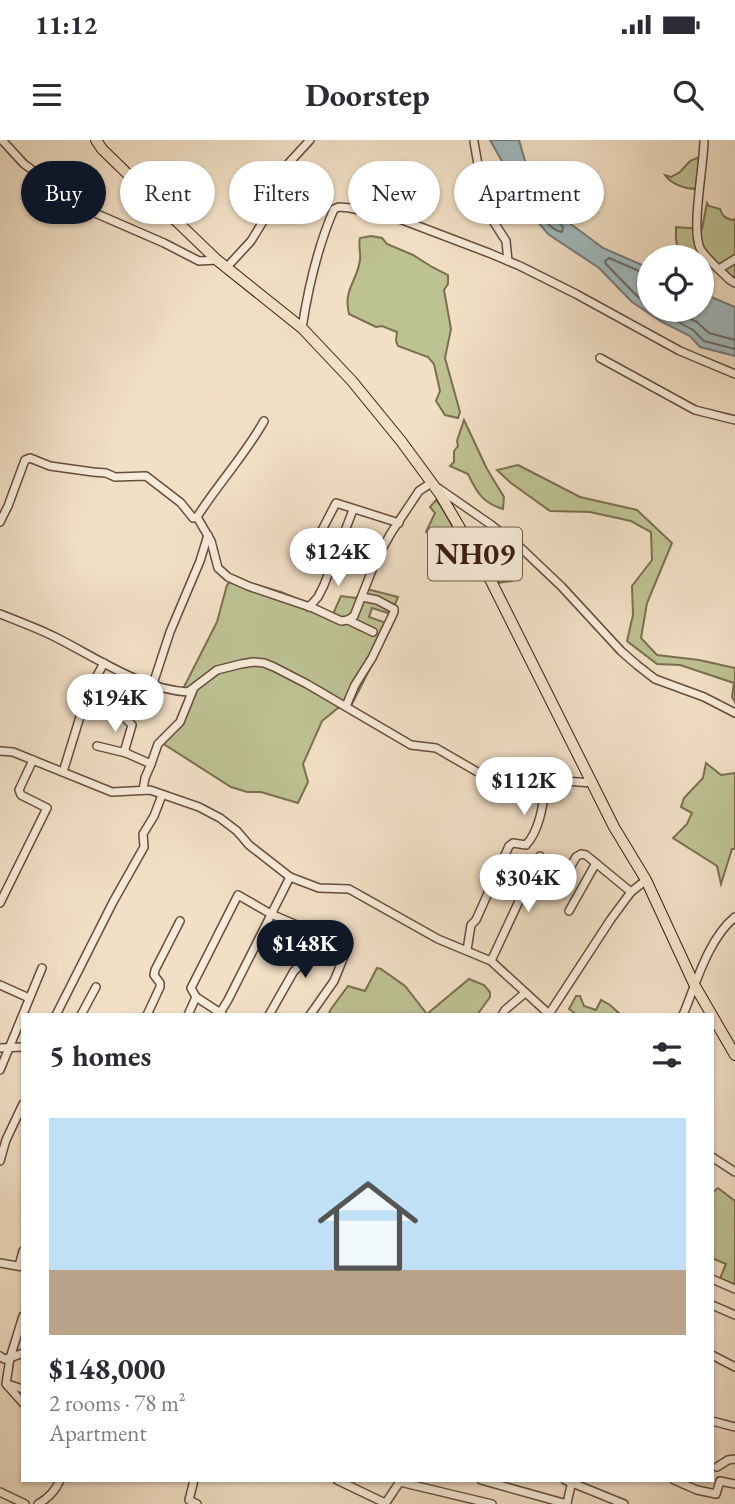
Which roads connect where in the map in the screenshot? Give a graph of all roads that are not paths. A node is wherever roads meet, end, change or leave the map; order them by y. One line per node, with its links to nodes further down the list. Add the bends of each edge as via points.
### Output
1 (2, 140): 7 (street, via 24,164 88,210 199,261)
2 (96, 140): 7 (main road, NH09)
3 (310, 140): 9 (street, via 288,165 281,192 251,241)
4 (704, 140): 10 (street, via 698,241)
5 (474, 142): 8 (street, via 486,209 506,241)
6 (735, 259): 10 (street)
7 (217, 260): 9 (main road, NH09)
8 (508, 261): 12 (street, via 397,218 339,207 328,222); 14 (street, via 680,351)
9 (227, 267): 12 (main road, NH09)
10 (719, 269): 11 (street)
11 (735, 284)
12 (302, 328): 17 (main road, NH09, via 360,391)
13 (600, 358): 15 (street, via 695,410)
14 (735, 374)
15 (735, 420)
16 (264, 421): 19 (street)
17 (432, 484): 21 (street, via 419,491); 34 (street, via 521,548 646,672); 41 (main road, NH09, via 491,581)
18 (353, 510): 21 (street); 22 (street, via 336,503); 25 (street, via 324,584)
19 (197, 517): 20 (street, via 146,476 115,477 30,458 25,460); 23 (street)
20 (0, 522)
21 (398, 523): 24 (street, via 376,560)
22 (322, 530)
23 (208, 535): 25 (street, via 218,568 229,577); 31 (street)
24 (362, 597): 27 (street); 33 (street, via 385,603 394,611)
25 (309, 607): 27 (street)
26 (0, 614): 29 (street)
27 (348, 620): 28 (street)
28 (373, 632)
29 (104, 663): 30 (street); 40 (street, via 88,694)
30 (138, 679): 31 (street); 37 (street, via 122,710 132,725)
31 (153, 684): 32 (street, via 180,692)
32 (194, 689): 33 (street, via 217,670 253,662 274,667); 39 (street, via 180,722 158,744)
33 (346, 706): 42 (street, via 411,745 436,748 503,783 530,788)
34 (735, 713)
35 (97, 746): 37 (street)
36 (0, 751): 38 (street)
37 (126, 753): 39 (street)
38 (33, 760): 40 (street); 51 (street, via 20,795 47,808)
39 (151, 764): 43 (street)
40 (63, 772): 43 (street, via 112,792)
41 (594, 783): 42 (street, via 564,780); 48 (main road, NH09)
42 (546, 784): 57 (street, via 531,837 526,845 509,846 471,925)
43 (143, 790): 44 (street)
44 (162, 794): 47 (street, via 220,818); 67 (street, via 143,834 144,848)
45 (540, 856): 58 (street)
46 (596, 863): 49 (street, via 581,854); 50 (street); 52 (street)
47 (290, 877): 53 (street); 57 (street, via 319,888 349,889 438,939)
48 (646, 880): 50 (street); 61 (main road, NH09)
49 (561, 884)
50 (631, 892): 77 (street)
51 (0, 903)
52 (569, 912)
53 (271, 914): 56 (street); 64 (street, via 238,895 191,988); 72 (street)
54 (735, 917): 61 (street, via 714,942)
55 (180, 921): 69 (street, via 155,970 160,987)
56 (318, 934): 73 (street); 74 (street, via 345,954 334,981)
57 (467, 950): 58 (street)
58 (491, 961): 63 (street)
59 (42, 968): 65 (street)
60 (0, 985): 65 (street)
61 (695, 986): 78 (street); 79 (main road, NH09)
62 (96, 987): 68 (street)
63 (525, 993): 75 (street); 76 (street)
64 (196, 997): 70 (street); 71 (street)
65 (29, 998): 66 (street)
66 (23, 1013)
67 (57, 1013)
68 (82, 1013)
69 (148, 1013)
70 (189, 1013)
71 (220, 1013)
72 (222, 1013)
73 (270, 1013)
74 (311, 1013)
75 (503, 1013)
76 (549, 1013)
77 (551, 1013)
78 (684, 1013)
79 (711, 1013)
80 (21, 1018): 82 (street)
81 (714, 1019): 85 (main road, NH09)
82 (9, 1047): 83 (street); 84 (street); 86 (street)
83 (21, 1047)
84 (0, 1048)
85 (735, 1055)
86 (0, 1070)
87 (21, 1108): 89 (street)
88 (714, 1158): 90 (street)
89 (0, 1161)
90 (735, 1172)
91 (0, 1263): 92 (street)
92 (21, 1266)
93 (714, 1280): 94 (street)
94 (735, 1289)
95 (714, 1307): 96 (street)
96 (735, 1315)
97 (21, 1322): 101 (street)
98 (21, 1354): 101 (street)
99 (0, 1356): 101 (street)
100 (714, 1356): 102 (street)
101 (10, 1358): 103 (street)
102 (735, 1367)
103 (6, 1384): 104 (street); 105 (street)
104 (21, 1388)
105 (21, 1401)
106 (714, 1422): 107 (street)
107 (735, 1427)
108 (735, 1459): 109 (street)
109 (715, 1466): 110 (street)
110 (720, 1481): 119 (street, via 716,1494); 120 (street)
111 (60, 1482): 124 (street)
112 (193, 1482): 125 (street, via 188,1500)
113 (341, 1482): 126 (street)
114 (399, 1482): 126 (street)
115 (404, 1482): 127 (street)
116 (488, 1482): 123 (street)
117 (570, 1482): 123 (street)
118 (572, 1482): 128 (street)
119 (679, 1482)
120 (735, 1484)
121 (0, 1492): 122 (street)
122 (21, 1503)
123 (567, 1503)
124 (38, 1504)
125 (197, 1504)
126 (385, 1504)
127 (492, 1504)
128 (624, 1504)

